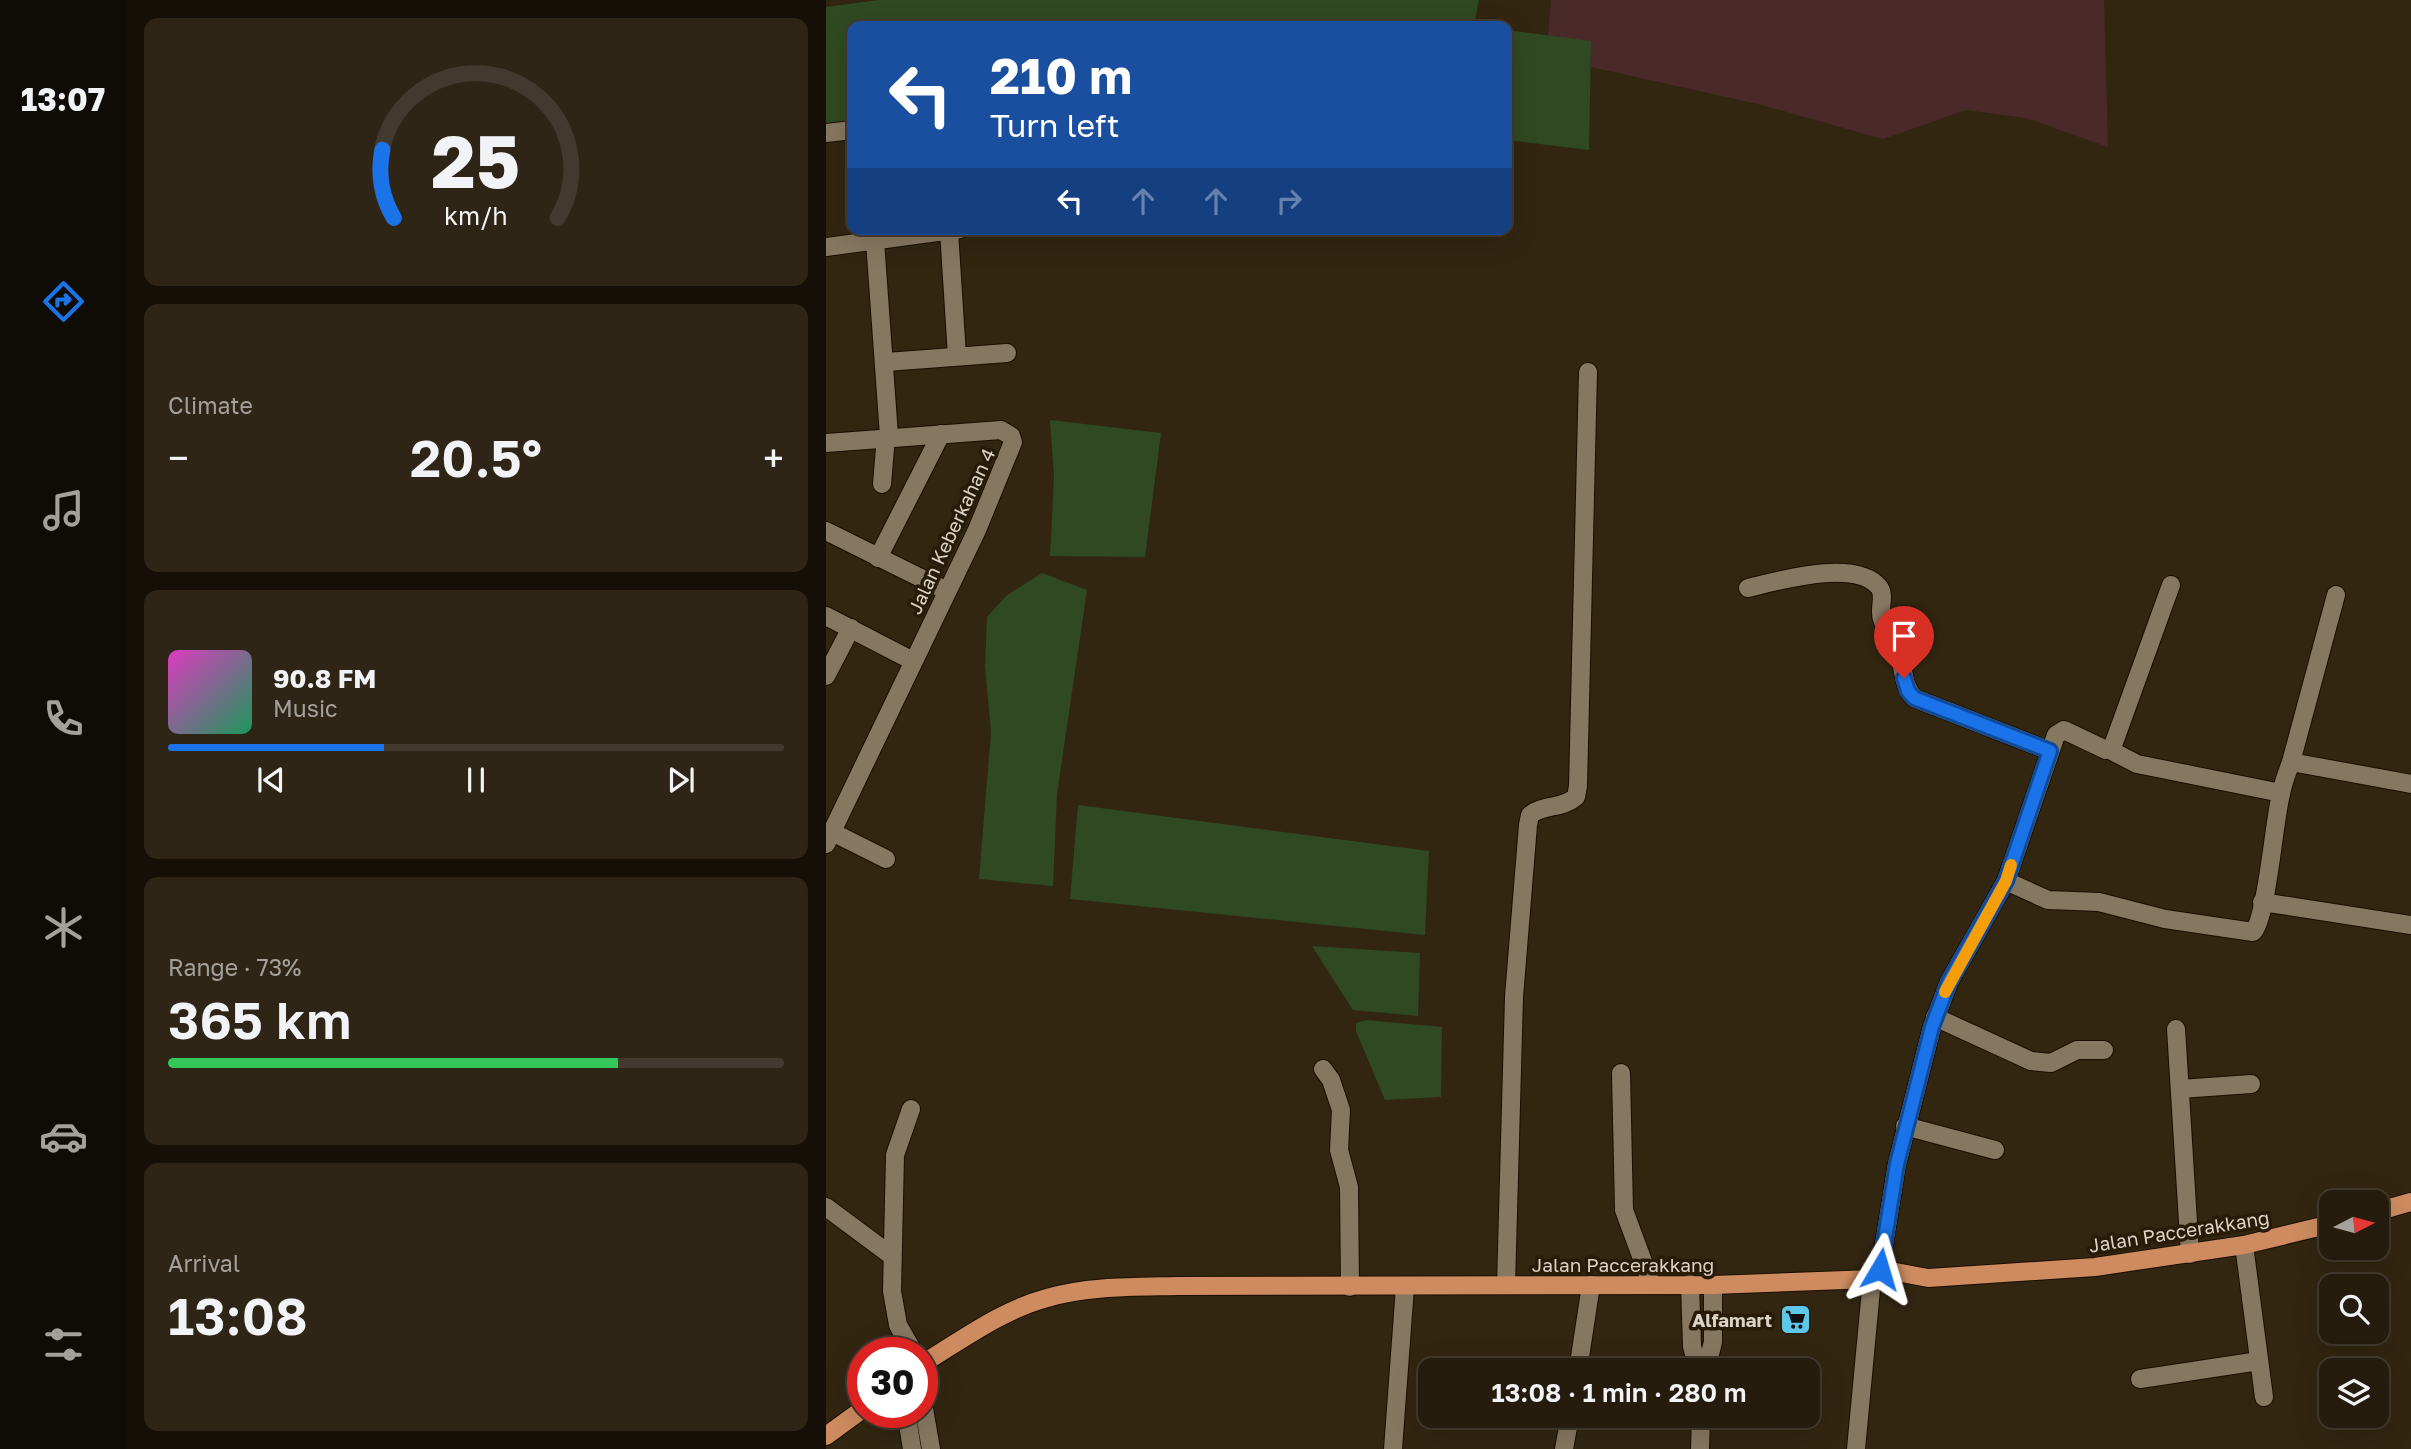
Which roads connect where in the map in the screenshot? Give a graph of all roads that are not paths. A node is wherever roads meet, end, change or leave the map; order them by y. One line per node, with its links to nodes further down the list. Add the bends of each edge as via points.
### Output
1 (847, 131): 2 (street)
2 (826, 133)
3 (919, 235): 5 (street)
4 (955, 235): 8 (street)
5 (875, 241): 6 (street); 9 (street)
6 (826, 247)
7 (1006, 353): 8 (street)
8 (957, 356): 9 (street)
9 (886, 362): 12 (street)
10 (1588, 372): 54 (street, via 1578,786 1569,804 1538,808 1528,825 1514,1009)
11 (940, 434): 12 (street, Jalan Keberkahan 4); 16 (street); 19 (street, Jalan Keberkahan 4, via 1004,430 1013,442)
12 (888, 436): 13 (street, Jalan Keberkahan 4); 14 (street)
13 (826, 443)
14 (882, 484)
15 (826, 531): 16 (street)
16 (878, 558): 19 (street)
17 (2171, 585): 25 (street)
18 (1748, 588): 26 (street, via 1820,572 1875,584 1882,592 1882,619 1914,698)
19 (947, 591): 23 (street, Jalan Keberkahan 4)
20 (2336, 595): 27 (street)
21 (826, 616): 22 (street)
22 (850, 628): 23 (street); 24 (street)
23 (913, 661): 30 (street, Jalan Keberkahan 4)
24 (826, 676)
25 (2109, 750): 26 (street, via 2064,730 2058,732); 29 (street, via 2137,764)
26 (2050, 751): 32 (street)
27 (2291, 762): 28 (street); 29 (street)
28 (2411, 784)
29 (2281, 793): 33 (street)
30 (829, 838): 31 (street)
31 (886, 859)
32 (2006, 881): 33 (street, via 2048,900 2099,902 2249,933 2256,930); 35 (street, via 1949,982)
33 (2262, 902): 34 (street)
34 (2411, 925)
35 (1935, 1017): 37 (street, via 2031,1061 2051,1063 2077,1050); 43 (street)
36 (2176, 1029): 41 (street)
37 (2104, 1050)
38 (1323, 1069): 58 (street, via 1341,1111 1339,1150 1349,1187)
39 (1621, 1073): 53 (street, via 1624,1210)
40 (2251, 1084): 41 (street)
41 (2180, 1089): 50 (street)
42 (911, 1109): 51 (street, via 895,1154)
43 (1905, 1126): 44 (street); 52 (street)
44 (1995, 1150)
45 (2411, 1202): 47 (main road)
46 (826, 1207): 51 (street)
47 (2389, 1208)
48 (2319, 1227): 49 (main road, Jalan Paccerakkang)
49 (2244, 1245): 50 (main road, Jalan Paccerakkang); 65 (street)
50 (2190, 1254): 52 (main road, Jalan Paccerakkang, via 2082,1268 1928,1278)
51 (892, 1256): 60 (street, via 894,1313)
52 (1876, 1274): 57 (main road, Jalan Paccerakkang); 79 (street)
53 (1651, 1283): 55 (main road, Jalan Paccerakkang); 56 (main road, Jalan Paccerakkang)
54 (1506, 1284): 56 (main road, Jalan Paccerakkang); 59 (main road, Jalan Paccerakkang)
55 (1690, 1284): 57 (main road, Jalan Paccerakkang); 63 (street)
56 (1591, 1285): 62 (street)
57 (1713, 1285): 64 (street)
58 (1350, 1287): 59 (main road, Jalan Paccerakkang); 61 (main road, Jalan Paccerakkang, via 1131,1287 1049,1297 998,1318)
59 (1405, 1287): 76 (street)
60 (906, 1337)
61 (938, 1354)
62 (1580, 1358)
63 (1695, 1358)
64 (1709, 1358)
65 (2259, 1361): 66 (street); 67 (street)
66 (2140, 1379)
67 (2264, 1397)
68 (847, 1421): 73 (main road)
69 (909, 1428): 74 (street)
70 (927, 1428): 75 (street)
71 (1568, 1428): 77 (street)
72 (1701, 1428): 78 (street)
73 (826, 1436)
74 (912, 1449)
75 (931, 1449)
76 (1393, 1449)
77 (1564, 1449)
78 (1700, 1449)
79 (1856, 1449)

